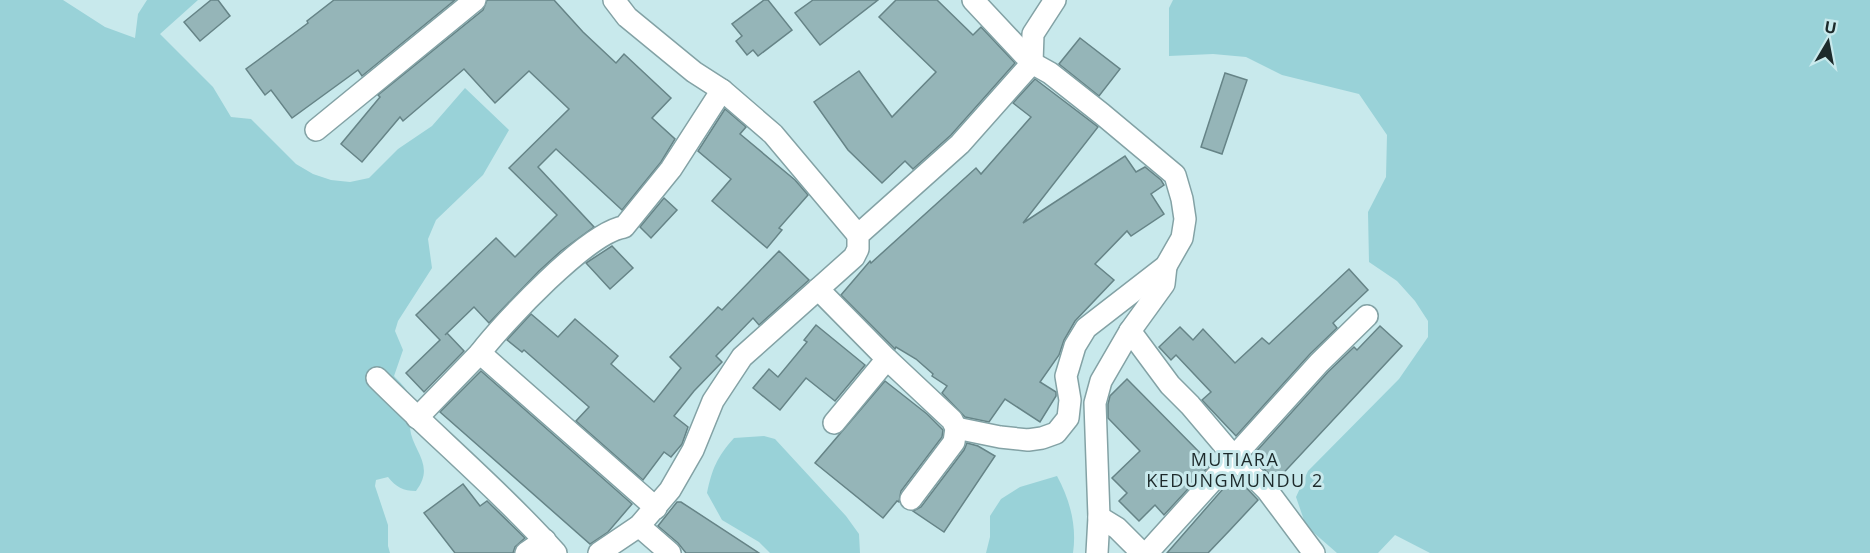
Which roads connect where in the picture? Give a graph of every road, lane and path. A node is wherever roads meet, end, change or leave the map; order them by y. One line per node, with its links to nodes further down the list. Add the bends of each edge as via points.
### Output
1 (475, 0): 7 (street)
2 (614, 0): 6 (street, via 627,17)
3 (973, 0): 5 (street)
4 (1055, 0): 5 (street, via 1033,34)
5 (1032, 63): 8 (street, via 960,144); 9 (street, via 1102,114 1174,175 1185,219 1182,238)
6 (722, 90): 8 (street, via 773,134); 13 (street, via 672,169 624,227 613,229 574,256 498,330)
7 (316, 130)
8 (858, 235): 10 (street, via 854,256)
9 (1166, 266): 12 (street, via 1164,284); 18 (street, via 1086,328 1075,346 1066,376 1068,418 1056,433 1028,440)
10 (818, 289): 14 (street); 21 (street, via 742,357 712,401 693,450)
11 (1367, 316): 19 (street, via 1319,363)
12 (1130, 332): 19 (street, via 1170,385); 22 (street, via 1101,381 1095,403)
13 (480, 353): 16 (street); 21 (street)
14 (887, 359): 17 (street); 18 (street)
15 (377, 378): 16 (street)
16 (417, 418): 24 (street)
17 (834, 423)
18 (956, 428): 20 (street, via 954,441)
19 (1236, 458): 30 (street); 31 (street, via 1267,489)
20 (911, 499)
21 (656, 508): 23 (street)
22 (1099, 517): 28 (street); 29 (street, via 1117,528)
23 (639, 526): 26 (street); 27 (street)
24 (551, 547): 25 (street)
25 (526, 553)
26 (599, 553)
27 (670, 553)
28 (1097, 553)
29 (1142, 553)
30 (1147, 553)
31 (1314, 553)

